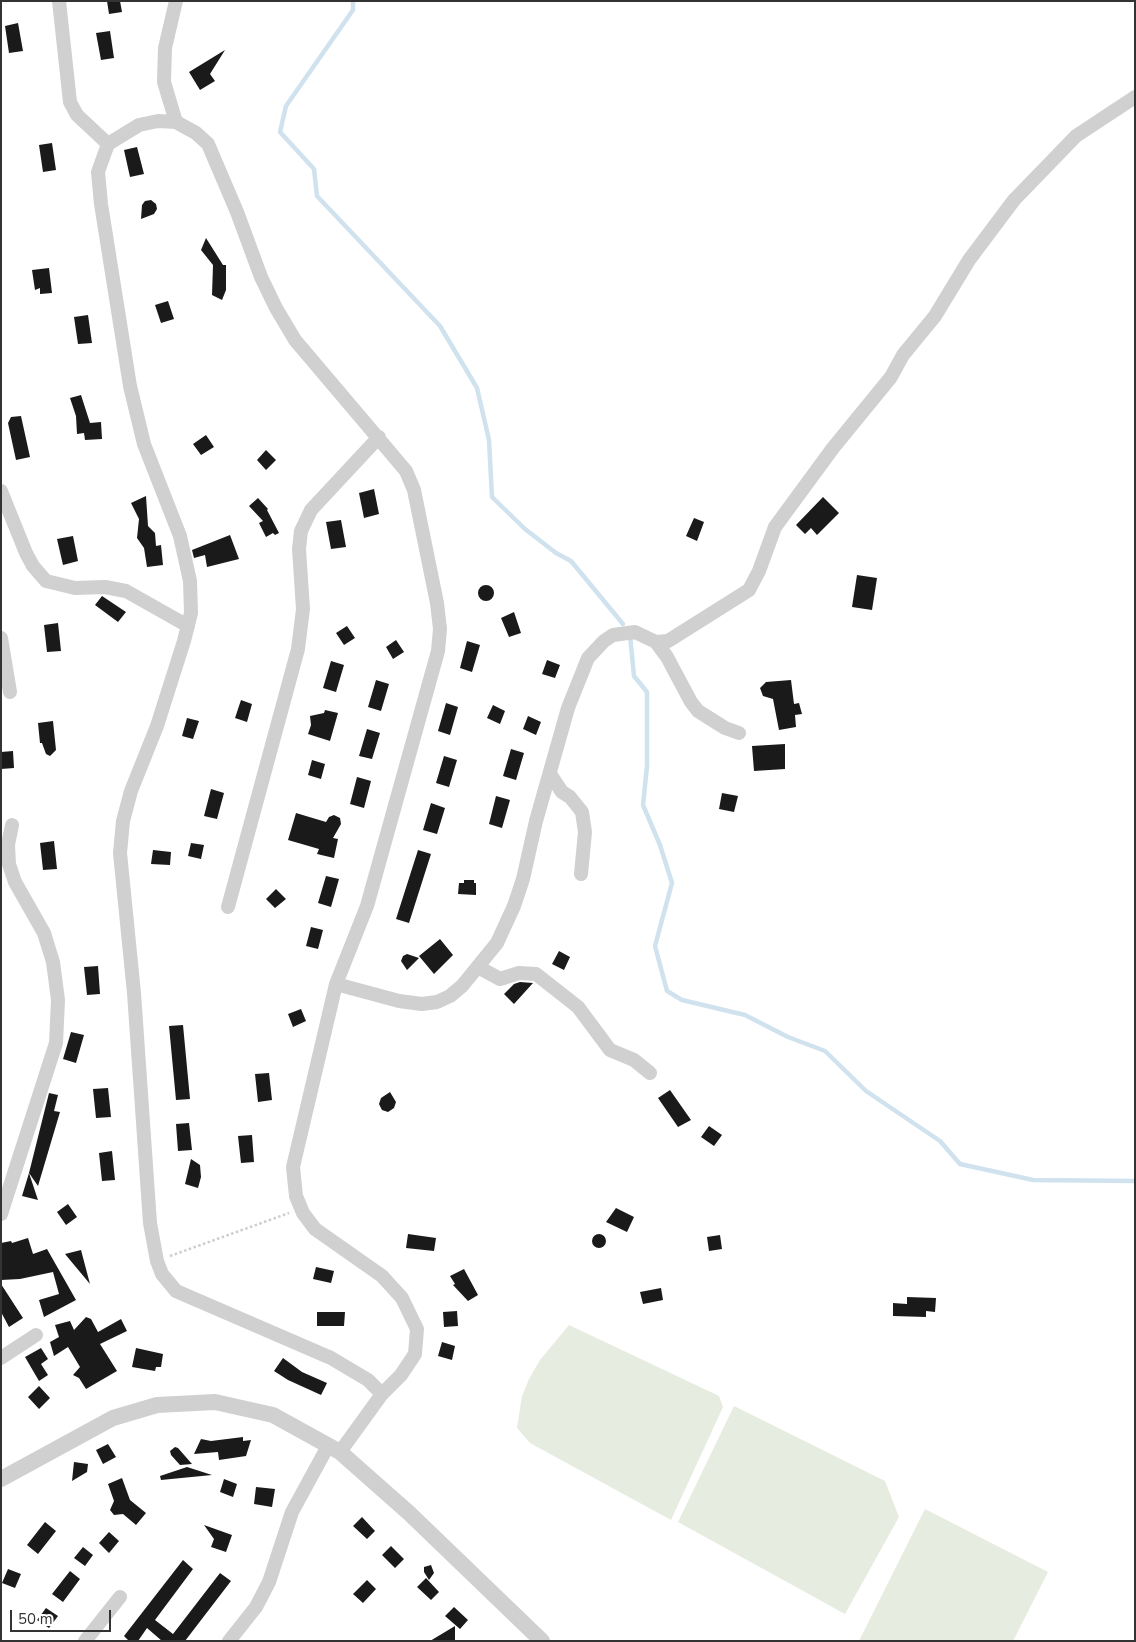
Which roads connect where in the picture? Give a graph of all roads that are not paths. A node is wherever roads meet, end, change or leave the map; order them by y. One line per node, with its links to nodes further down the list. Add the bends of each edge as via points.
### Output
1 (60, 1): 5 (street, via 70,102 77,115)
2 (176, 1): 4 (street, via 164,48 164,82)
3 (1135, 97): 10 (street, via 1076,136 1014,200 969,260 935,316 775,527 749,590 668,641)
4 (176, 122): 5 (street, via 139,125); 6 (street, via 208,144 261,277 295,340)
5 (108, 144): 8 (street, via 98,172 100,196 130,386 144,444 188,565 191,613)
6 (379, 437): 16 (street, via 310,510 301,531 303,609 298,649); 18 (street, via 406,471 414,490 440,629 438,651 367,906)
7 (1, 491): 8 (street, via 26,553 46,581 75,588 105,587 126,591)
8 (188, 626): 23 (street, via 157,726 122,821 120,853 134,992 150,1223 157,1261 162,1274 176,1291 331,1358 368,1380)
9 (1, 638): 11 (street)
10 (656, 642): 12 (street, via 698,711 725,728); 13 (street, via 635,632 624,632 604,641 588,658 568,708)
11 (10, 692)
12 (739, 732)
13 (550, 774): 15 (street, via 582,812 585,832); 17 (street, via 514,906 497,943)
14 (12, 825): 20 (street, via 8,844 9,864 15,882 44,933 53,962 58,1000 56,1043)
15 (581, 874)
16 (228, 907)
17 (478, 967): 18 (street, via 450,996 422,1004); 19 (street, via 500,979 519,973 536,974 578,1007 610,1050 634,1060)
18 (336, 984): 23 (street, via 294,1167 296,1196 315,1229 382,1276 402,1298 417,1329 415,1354 401,1375)
19 (650, 1073)
20 (1, 1214)
21 (36, 1335): 22 (street)
22 (1, 1358)
23 (382, 1394): 24 (street)
24 (334, 1449): 25 (street, via 273,1415 243,1406 216,1402 157,1405 113,1418); 28 (street, via 292,1512 269,1582 256,1607); 29 (street, via 409,1513)
25 (1, 1479)
26 (120, 1597): 27 (street)
27 (85, 1641)
28 (229, 1641)
29 (542, 1641)

